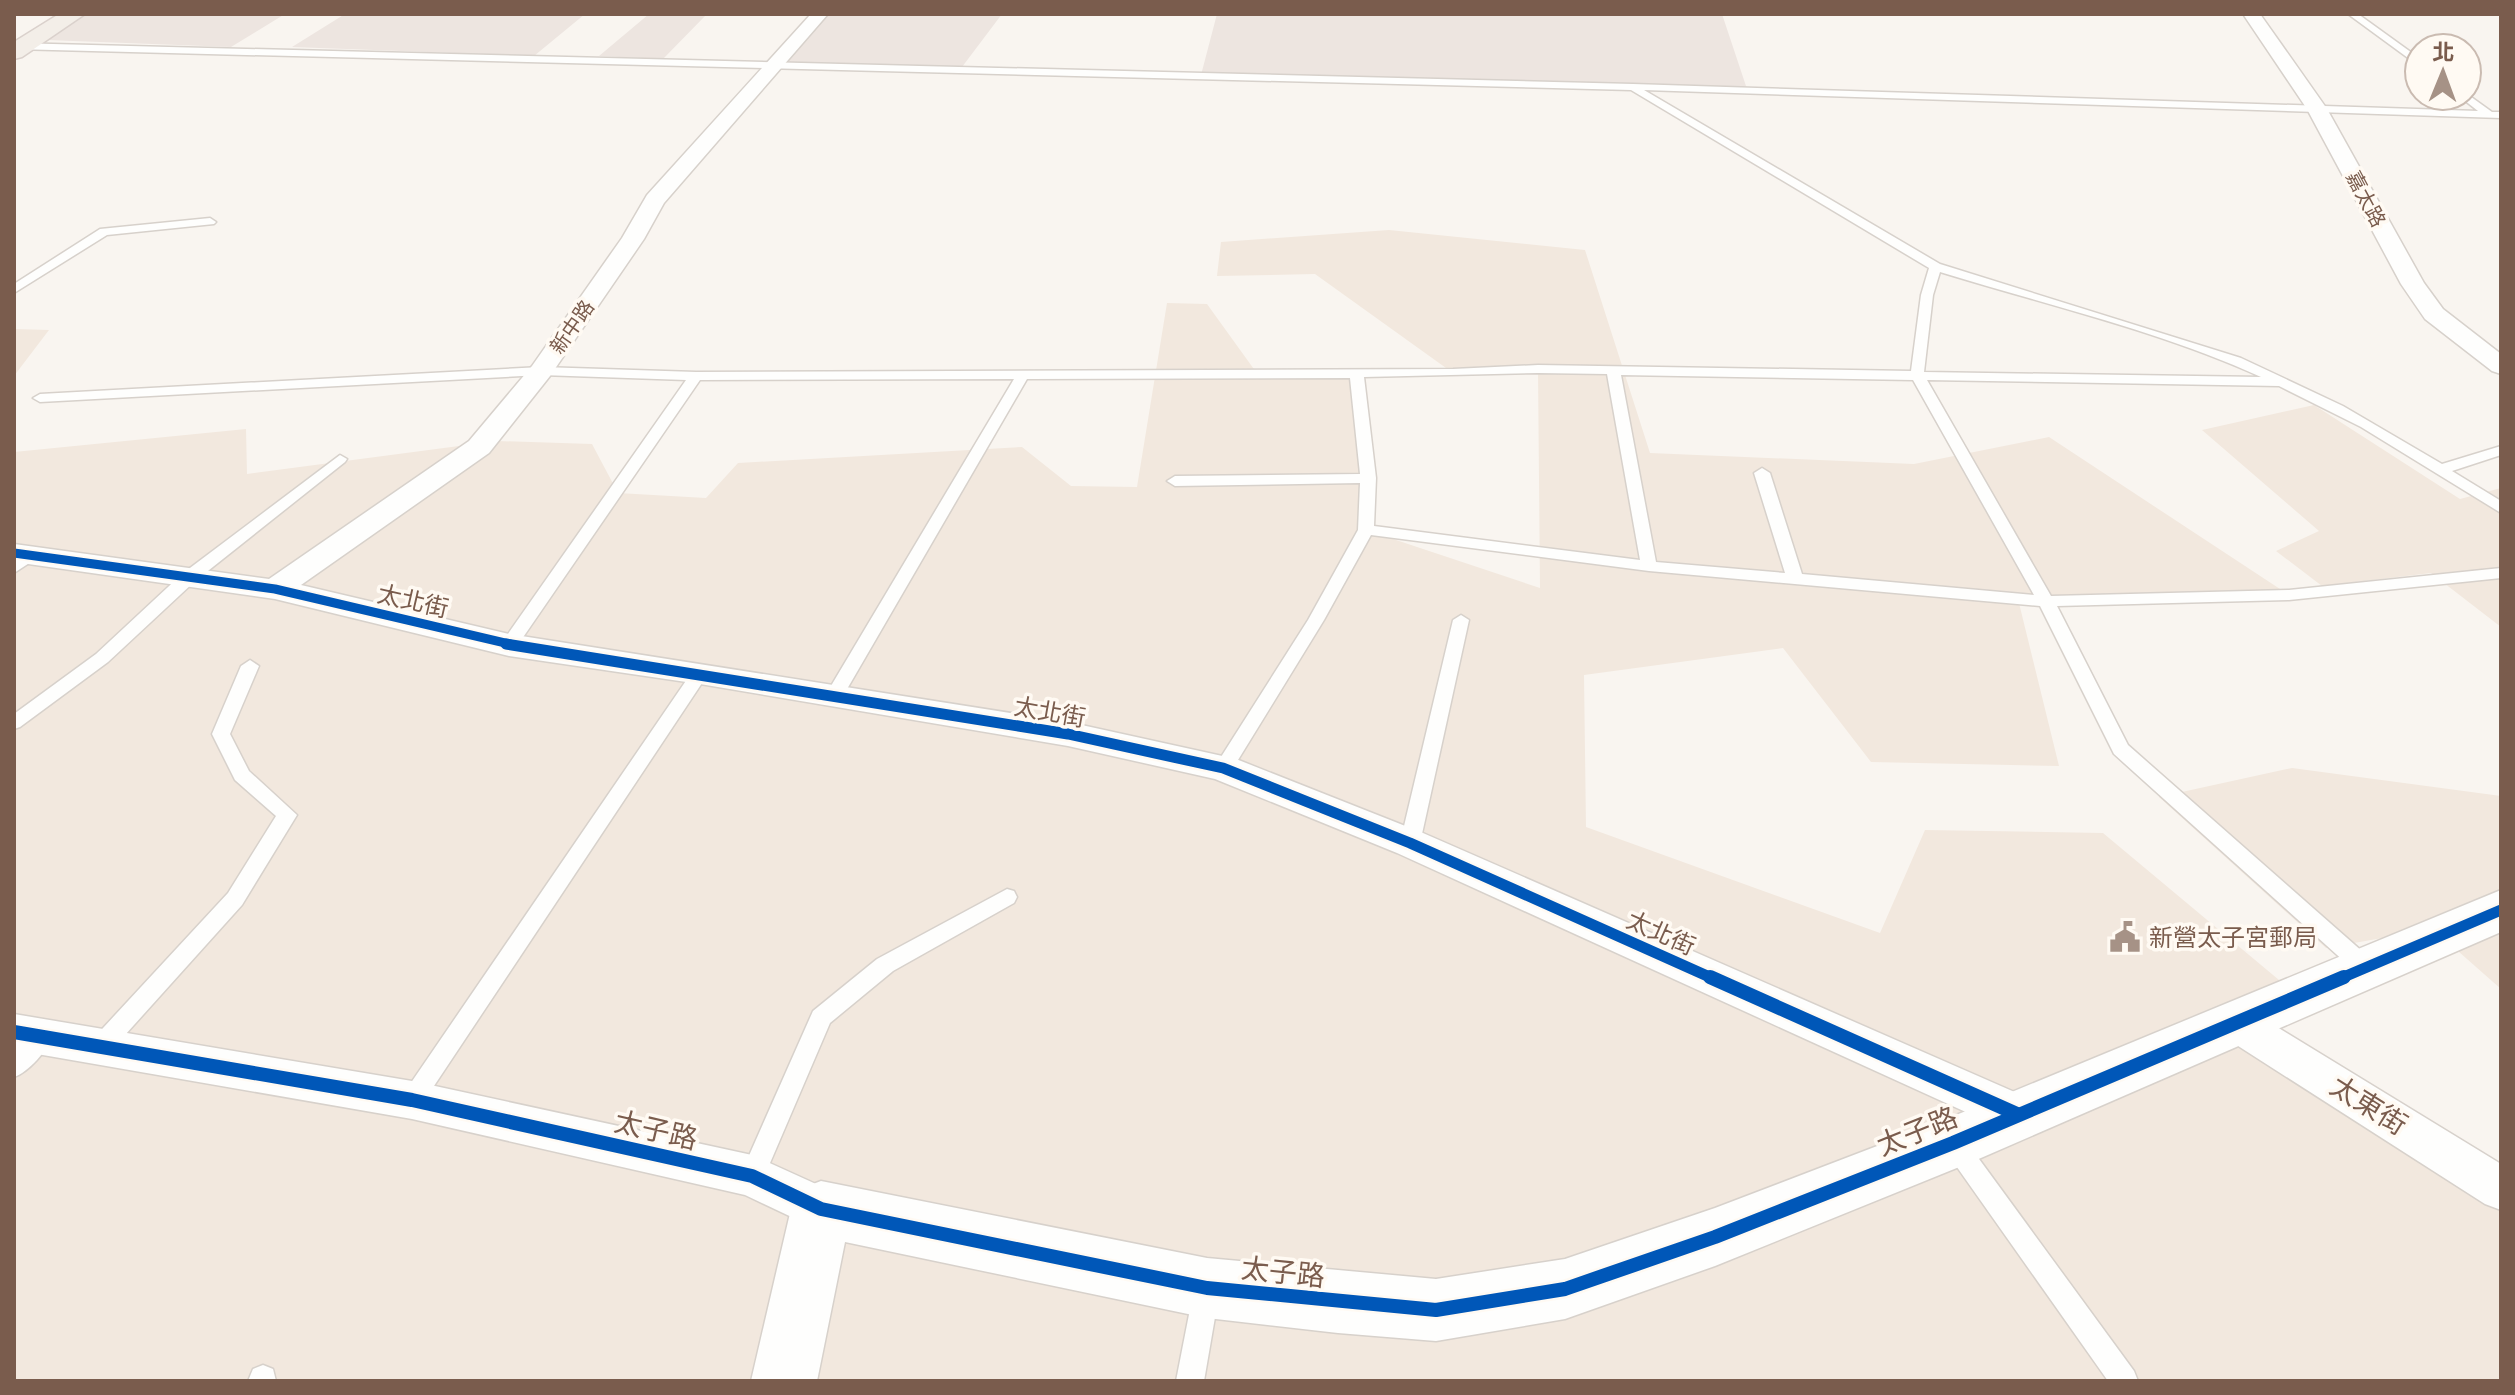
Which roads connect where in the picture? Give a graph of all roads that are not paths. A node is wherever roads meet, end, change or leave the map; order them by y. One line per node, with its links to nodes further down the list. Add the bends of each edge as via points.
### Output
1 (74, 14): 5 (main road)
2 (820, 14): 7 (street, 新中路)
3 (2251, 14): 9 (street, 嘉太路)
4 (2352, 14): 6 (lane)
5 (17, 48): 7 (lane)
6 (2403, 51)
7 (776, 66): 8 (lane); 16 (street, 新中路, via 655,200)
8 (1633, 87): 9 (lane); 13 (lane)
9 (2317, 109): 10 (lane); 15 (street, 嘉太路, via 2434,314)
10 (2495, 114): 11 (lane)
11 (2501, 123)
12 (210, 222): 14 (lane, via 104,232)
13 (1936, 267): 20 (lane, via 1927,295); 22 (lane, via 2236,361)
14 (14, 289)
15 (2501, 366)
16 (541, 371): 21 (lane); 23 (lane); 37 (street, 新中路, via 479,447)
17 (1613, 371): 18 (lane); 20 (lane); 33 (lane)
18 (1356, 372): 19 (lane); 28 (lane)
19 (1024, 373): 21 (lane); 43 (lane)
20 (1917, 375): 22 (lane); 38 (lane)
21 (696, 376): 40 (lane)
22 (2281, 382): 26 (lane, via 2317,396)
23 (40, 398)
24 (2501, 450): 26 (lane)
25 (340, 459): 35 (lane)
26 (2440, 470): 30 (lane)
27 (1762, 473): 36 (lane)
28 (1368, 478): 29 (lane); 31 (lane)
29 (1175, 481)
30 (2501, 508)
31 (1366, 530): 33 (lane); 45 (lane)
32 (20, 559): 35 (street, 太北街)
33 (1649, 566): 36 (lane)
34 (2501, 573): 38 (lane, via 2289,595)
35 (188, 578): 37 (street, 太北街); 44 (lane, via 102,658)
36 (1795, 578): 38 (lane)
37 (275, 589): 40 (street, 太北街)
38 (2046, 601): 49 (lane, via 2121,749)
39 (1461, 620): 46 (lane)
40 (509, 645): 42 (street, 太北街)
41 (250, 666): 52 (lane, via 221,734 242,775 287,815 235,899)
42 (700, 673): 43 (street, 太北街); 53 (lane)
43 (834, 696): 45 (street, 太北街, via 1068,734)
44 (14, 723)
45 (1223, 768): 46 (street, 太北街)
46 (1410, 843): 54 (street, 太北街)
47 (1007, 897): 56 (lane, via 885,965 821,1017)
48 (2501, 910): 49 (street, 太子路)
49 (2364, 966): 50 (street, 太子路)
50 (2236, 1023): 54 (street, 太子路); 57 (street, 太東街)
51 (23, 1045): 52 (street, 太子路)
52 (98, 1049): 53 (street, 太子路)
53 (412, 1100): 56 (street, 太子路)
54 (2019, 1115): 55 (street, 太子路)
55 (1953, 1143): 59 (street, 太子路, via 1715,1237 1565,1289 1436,1310); 62 (lane)
56 (752, 1176): 58 (street, 太子路)
57 (2501, 1189)
58 (821, 1209): 59 (street, 太子路); 60 (street)
59 (1207, 1288): 61 (lane)
60 (784, 1381)
61 (1190, 1381)
62 (2124, 1381)

